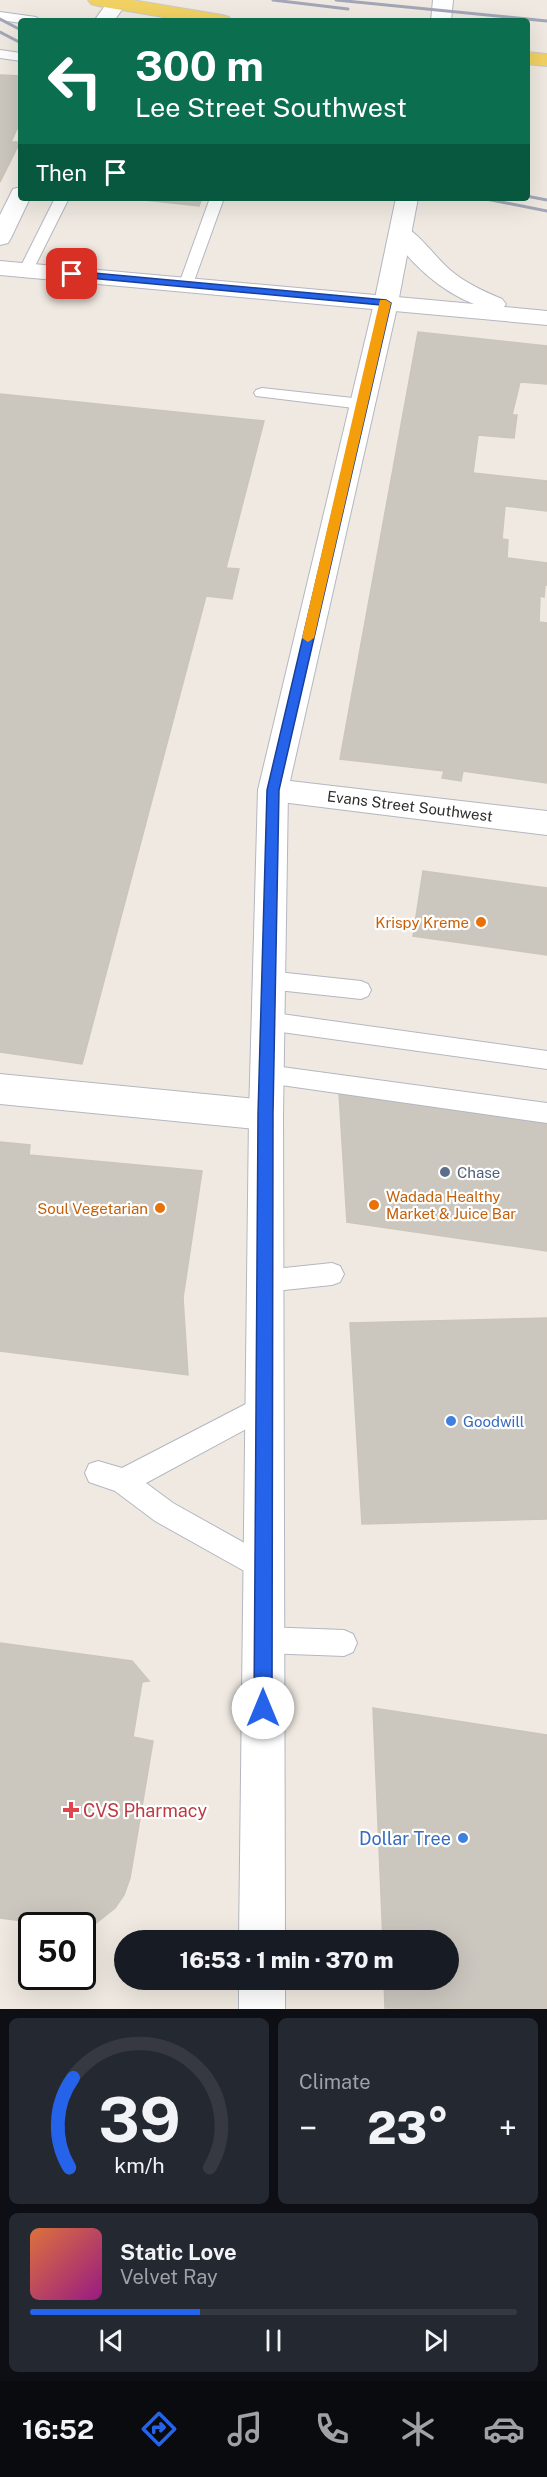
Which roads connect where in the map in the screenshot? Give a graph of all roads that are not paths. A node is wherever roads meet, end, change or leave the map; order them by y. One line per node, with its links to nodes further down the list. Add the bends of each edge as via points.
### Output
1 (443, 0): 7 (main road)
2 (107, 2): 5 (main road); 6 (main road)
3 (0, 16): 4 (lane)
4 (18, 18)
5 (104, 18)
6 (204, 18)
7 (441, 18)
8 (0, 54): 9 (lane)
9 (18, 57)
10 (530, 58): 11 (main road)
11 (547, 60)
12 (18, 200): 17 (main road)
13 (61, 201): 19 (lane)
14 (216, 201): 20 (lane)
15 (406, 201): 16 (main road)
16 (400, 232): 21 (main road); 22 (main road, via 436,272 466,294)
17 (0, 238)
18 (0, 268): 19 (main road)
19 (26, 270): 20 (main road)
20 (186, 285): 21 (main road)
21 (386, 303): 22 (main road); 25 (main road)
22 (524, 315): 23 (main road)
23 (547, 318)
24 (262, 393): 25 (lane)
25 (362, 404): 26 (main road)
26 (273, 790): 27 (main road, Evans Street Southwest); 28 (main road)
27 (547, 823)
28 (268, 980): 29 (lane); 30 (main road)
29 (361, 990)
30 (267, 1021): 31 (lane); 32 (main road)
31 (547, 1060)
32 (267, 1074): 34 (lane); 35 (main road)
33 (0, 1089): 35 (main road)
34 (547, 1113)
35 (266, 1114): 37 (main road)
36 (332, 1274): 37 (lane)
37 (265, 1281): 38 (main road)
38 (265, 1406): 39 (main road); 39 (lane, via 152,1468 110,1477)
39 (264, 1568): 40 (main road)
40 (264, 1640): 41 (lane); 42 (main road)
41 (344, 1643)
42 (262, 1930)
43 (262, 1990): 44 (main road)
44 (262, 2009)

